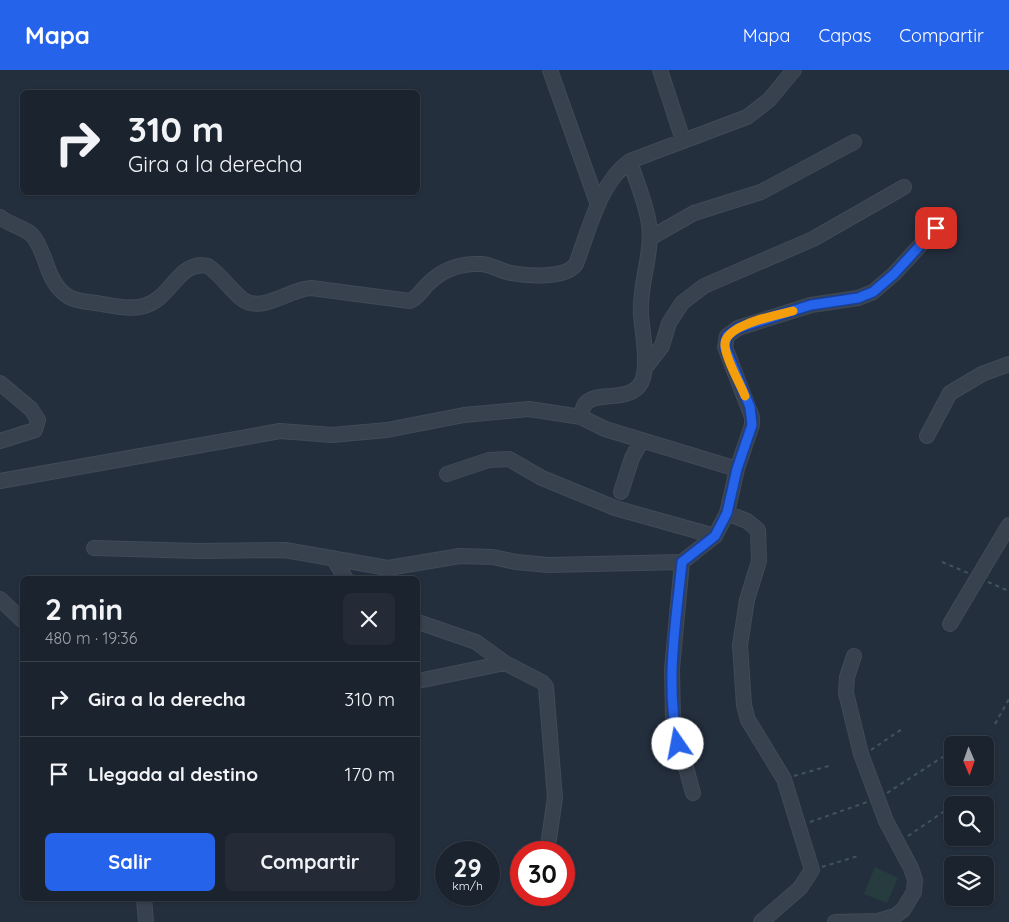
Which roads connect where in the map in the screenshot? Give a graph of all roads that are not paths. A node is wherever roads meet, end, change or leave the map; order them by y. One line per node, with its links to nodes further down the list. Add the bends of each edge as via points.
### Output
1 (550, 70): 8 (street)
2 (660, 70): 4 (street)
3 (794, 70): 4 (street, via 769,100 747,117)
4 (683, 140): 6 (street)
5 (854, 142): 11 (street, via 761,192 694,212)
6 (630, 162): 8 (street, via 615,176); 11 (street, via 649,222)
7 (904, 187): 13 (street, via 813,239 704,286 682,303 669,324 659,351)
8 (598, 204): 9 (street, via 573,270 558,275 511,273 494,266 466,264 439,274 410,301 299,288 268,302 255,304 242,299 208,266 194,265 161,297 138,307 69,297 53,282 35,238)
9 (0, 217)
10 (936, 228): 19 (street, via 873,292 858,298 811,305 730,333 725,347 752,417)
11 (650, 238): 13 (street, via 640,304)
12 (1009, 364): 16 (street, via 982,374 950,393)
13 (645, 368): 15 (street, via 636,388 625,394 588,401)
14 (0, 383): 18 (street, via 31,409 38,420 35,430)
15 (580, 417): 17 (street, via 605,429); 21 (street, via 529,409 464,415 387,430 332,435 280,431)
16 (927, 436)
17 (642, 440): 19 (street); 22 (street, via 632,458)
18 (0, 441)
19 (737, 469): 23 (street)
20 (447, 474): 25 (street, via 489,460 509,459 542,478 615,508)
21 (0, 481)
22 (621, 492)
23 (727, 513): 25 (street); 41 (street, via 747,521 758,530 759,561 747,600 740,645 742,690 748,720 784,779 812,870 800,888)
24 (1009, 525): 33 (street)
25 (715, 536): 28 (street)
26 (94, 548): 27 (street, via 285,550)
27 (333, 558): 28 (street, via 388,568 460,556 548,565); 29 (street)
28 (682, 562): 37 (street, via 672,669 673,720)
29 (344, 576)
30 (0, 599): 31 (street)
31 (20, 618)
32 (420, 623): 35 (street, via 476,642)
33 (950, 624)
34 (854, 656): 42 (street, via 846,693 861,754 886,821 911,868 914,892 903,910 895,916 878,921)
35 (505, 663): 36 (street); 38 (street, via 542,682 546,688 556,798)
36 (420, 681)
37 (693, 792)
38 (549, 841)
39 (144, 901): 40 (street)
40 (146, 922)
41 (761, 922)
42 (835, 922)

